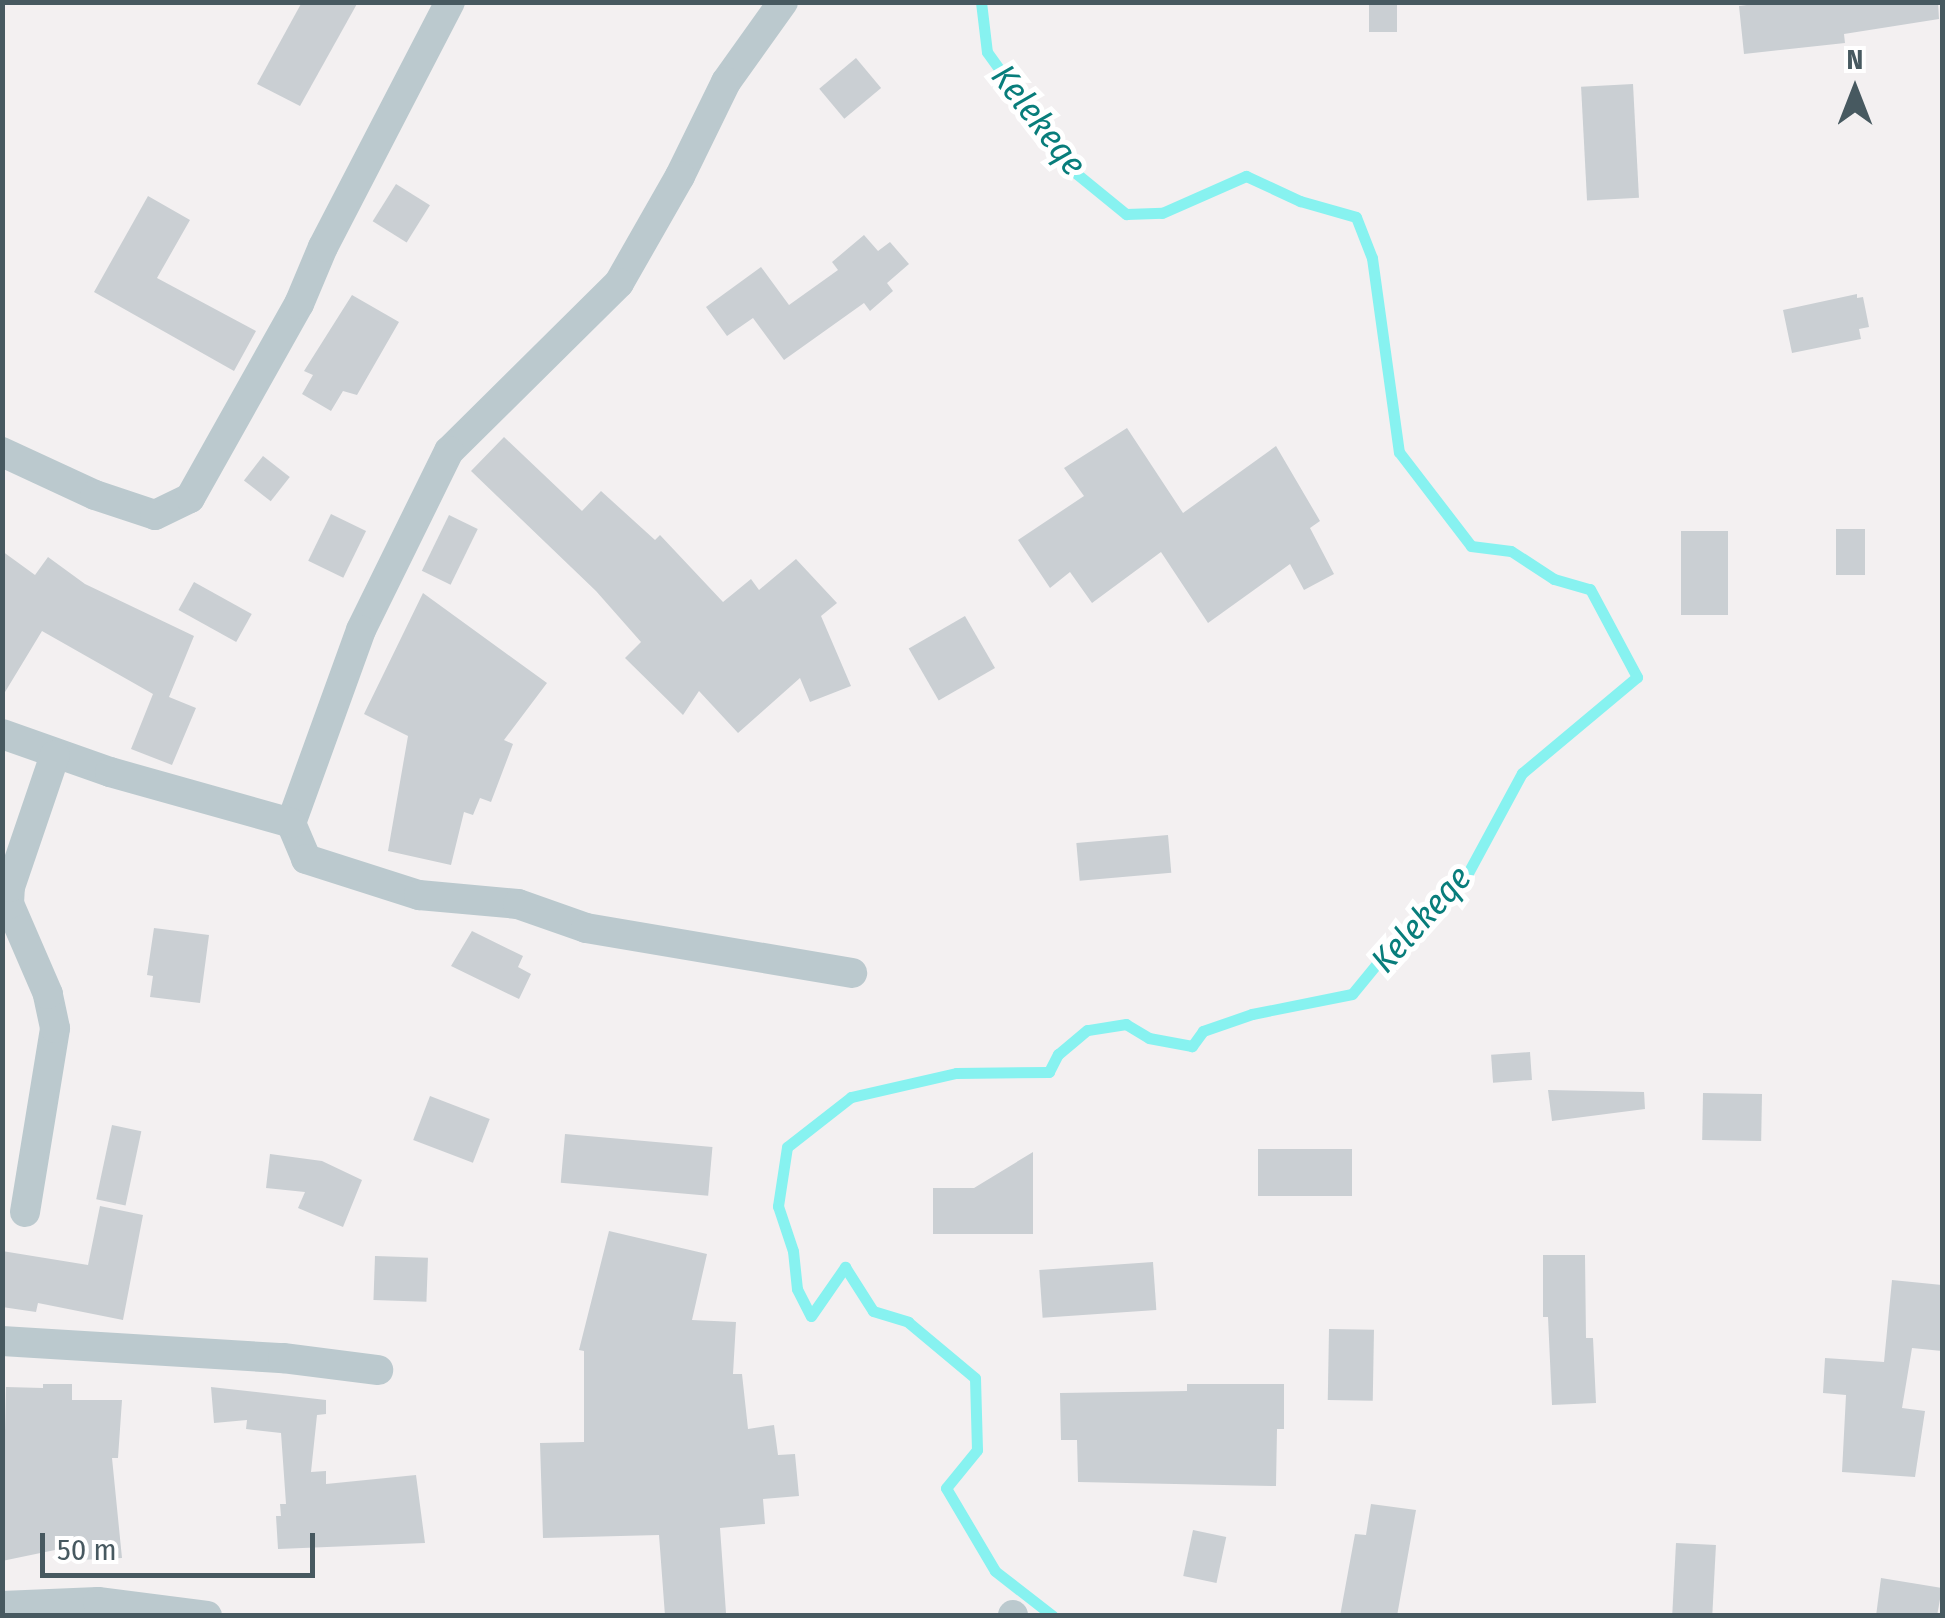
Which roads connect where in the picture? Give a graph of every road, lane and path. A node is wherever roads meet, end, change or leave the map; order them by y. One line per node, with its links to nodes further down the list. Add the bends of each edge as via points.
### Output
1 (450, 2): 3 (street, via 299,304 190,498 155,515)
2 (783, 2): 6 (street, via 726,82 619,283 448,450 361,630)
3 (2, 452)
4 (2, 734): 5 (street)
5 (55, 755): 6 (street); 8 (street, via 10,887 9,904 48,994 55,1028)
6 (291, 822): 7 (street, via 306,858 419,895 518,904 586,928)
7 (852, 973)
8 (25, 1212)
9 (2, 1342): 10 (street)
10 (378, 1370)
11 (2, 1606): 12 (street, via 98,1602)
12 (207, 1616)

